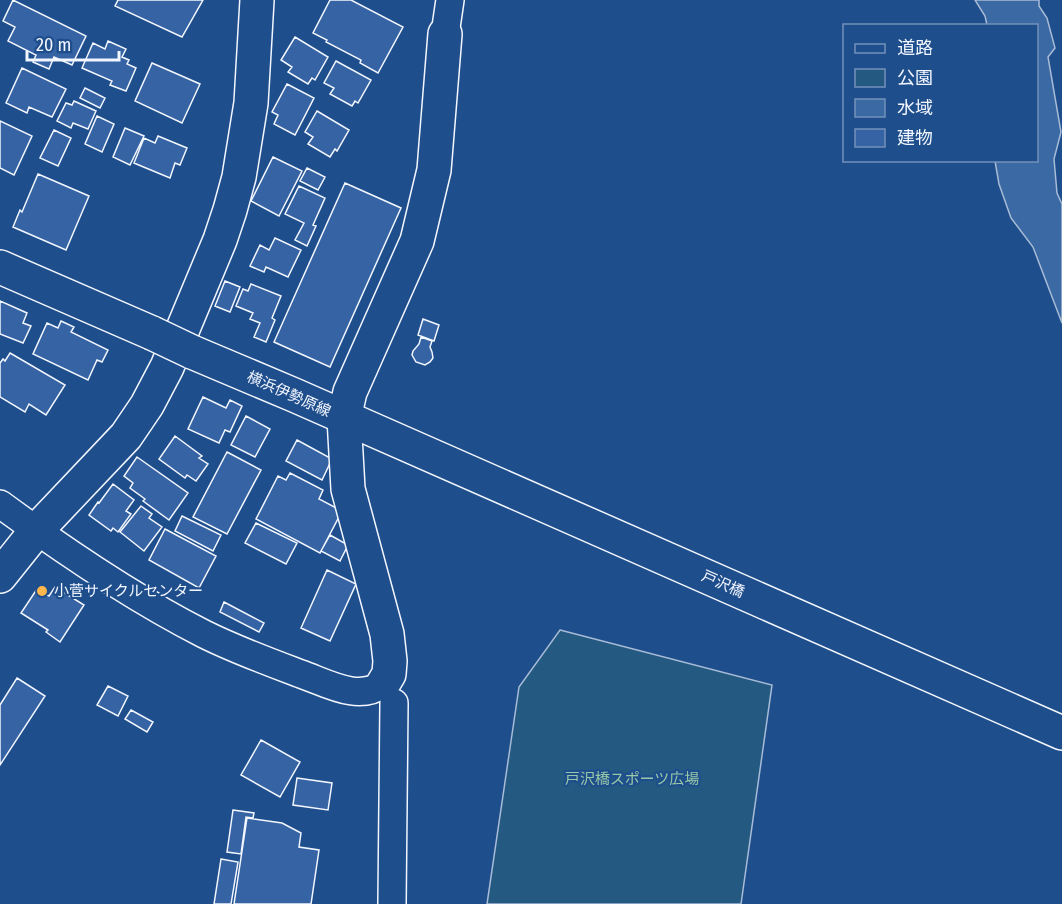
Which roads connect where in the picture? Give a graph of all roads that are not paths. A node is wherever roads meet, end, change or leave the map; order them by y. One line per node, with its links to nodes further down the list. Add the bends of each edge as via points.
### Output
1 (257, 0): 9 (street, via 250,103 239,177 206,276 147,405 126,436)
2 (444, 0): 4 (street)
3 (450, 0): 4 (street)
4 (445, 34): 6 (street, via 434,170 417,241 350,392)
5 (0, 267): 6 (street, 横浜伊勢原線, bridge)
6 (344, 418): 7 (street, 横浜伊勢原線); 11 (street, via 348,489 387,634)
7 (385, 436): 12 (street, 戸沢橋)
8 (0, 504): 9 (street)
9 (36, 531): 10 (street); 11 (street, via 128,591 204,634 348,691 365,693 378,688)
10 (0, 576)
11 (389, 694): 13 (street)
12 (1062, 733)
13 (392, 904)

